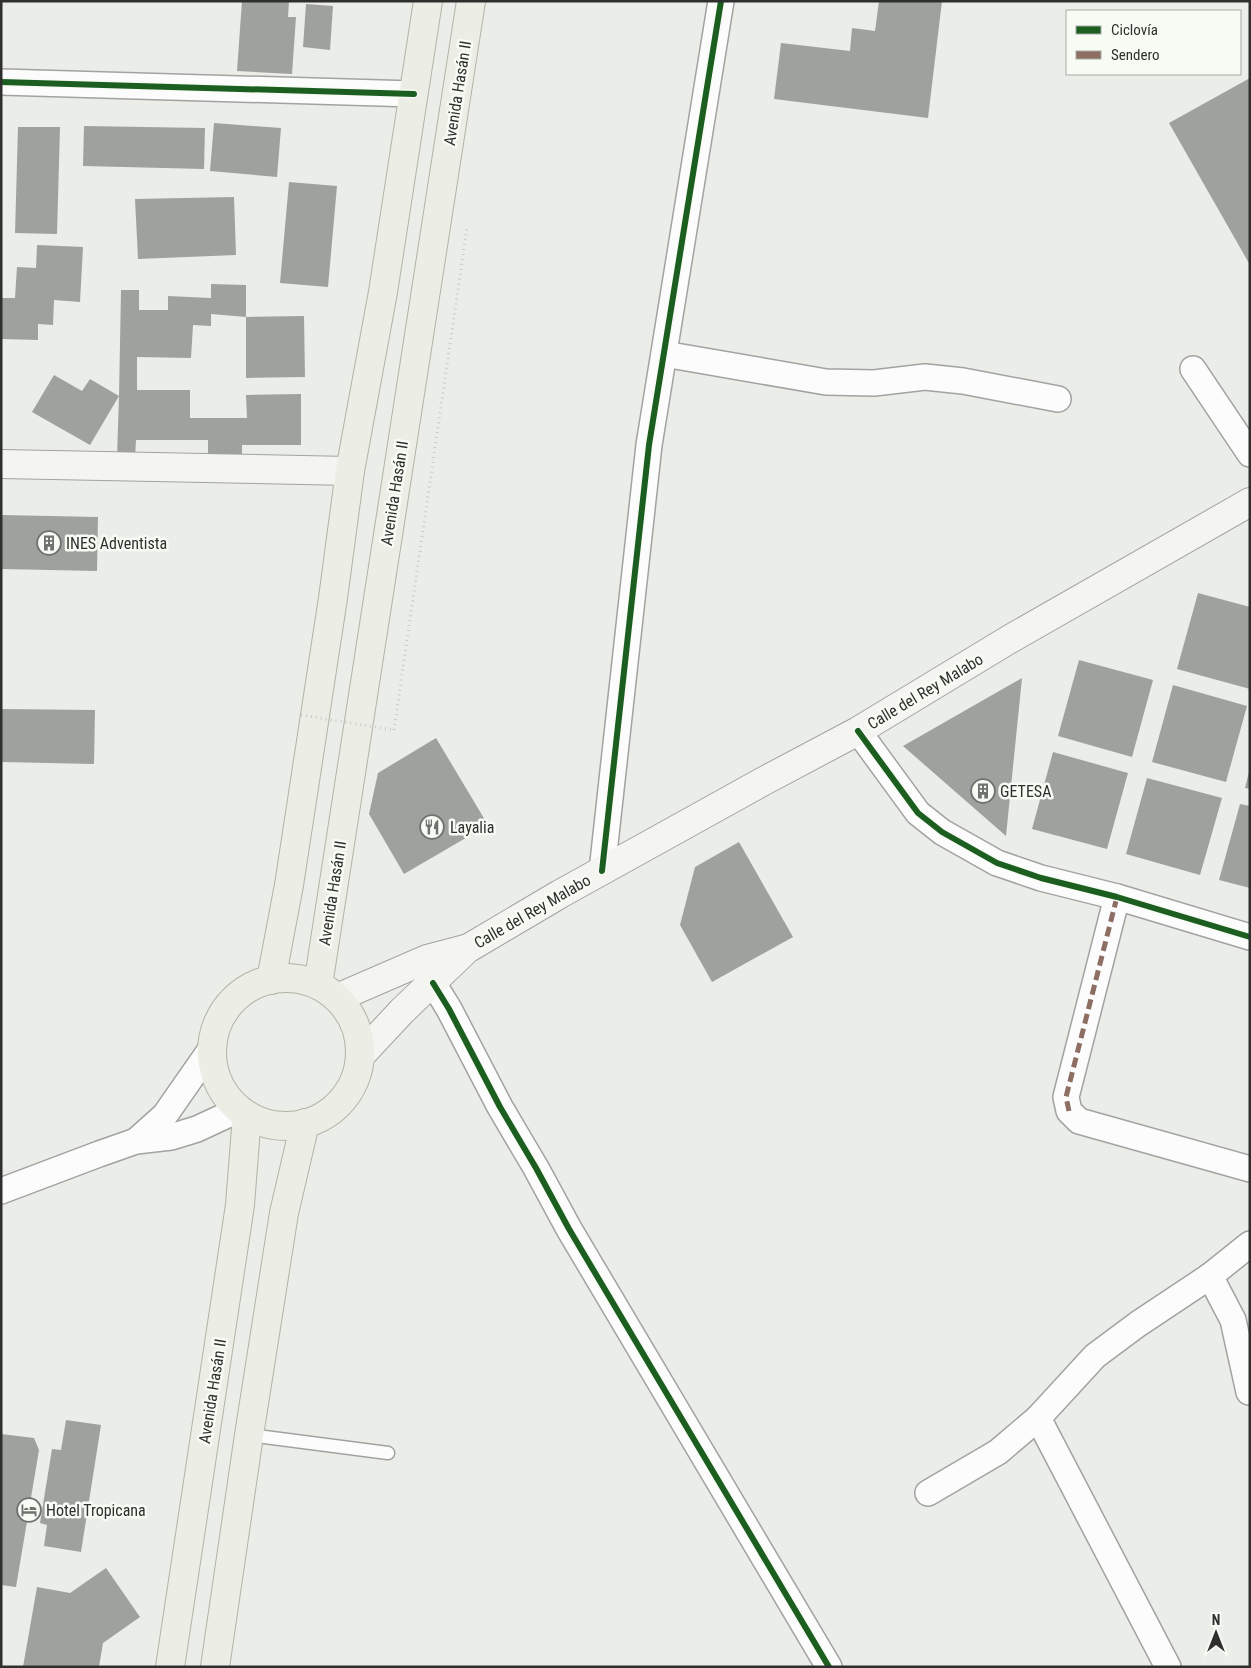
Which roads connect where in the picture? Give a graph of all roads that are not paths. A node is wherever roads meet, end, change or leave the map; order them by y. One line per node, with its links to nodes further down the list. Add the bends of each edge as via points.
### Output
1 (428, 1): 5 (main road)
2 (471, 1): 20 (main road, Avenida Hasán II)
3 (721, 1): 6 (street)
4 (1, 82): 5 (street)
5 (414, 94): 11 (main road, via 383,292)
6 (664, 354): 8 (street, via 826,382 874,383 925,377); 14 (street, via 649,445)
7 (1193, 369): 9 (street)
8 (1058, 399)
9 (1250, 454)
10 (1, 464): 11 (main road)
11 (350, 471): 18 (main road, via 293,857)
12 (1250, 502): 13 (main road, Calle del Rey Malabo, via 1010,639)
13 (858, 731): 14 (main road, Calle del Rey Malabo); 15 (street, via 918,812 942,832 997,863)
14 (602, 871): 17 (main road, Calle del Rey Malabo)
15 (1117, 897): 16 (street); 26 (street, via 1066,1097 1069,1111 1079,1121)
16 (1250, 937)
17 (467, 949): 19 (main road, Calle del Rey Malabo); 20 (main road, Calle del Rey Malabo)
18 (271, 980): 20 (main road, via 295,979); 21 (main road, via 236,997 223,1012 215,1030)
19 (433, 983): 22 (main road, Calle del Rey Malabo); 37 (street, via 569,1229)
20 (327, 992): 22 (main road, via 350,1015 358,1035)
21 (212, 1049): 23 (main road, via 218,1083); 25 (street, via 165,1115)
22 (360, 1056): 24 (main road, via 358,1071 343,1099 332,1109)
23 (243, 1112): 24 (main road, via 265,1123); 25 (street, via 171,1137); 35 (main road, Avenida Hasán II, via 240,1205)
24 (305, 1123): 32 (main road, via 284,1213)
25 (136, 1141): 27 (street)
26 (1250, 1168)
27 (1, 1191)
28 (1250, 1244): 29 (street)
29 (1210, 1276): 30 (street, via 1233,1320); 31 (street, via 1095,1356)
30 (1250, 1392)
31 (1038, 1418): 34 (street, via 998,1452); 38 (street)
32 (249, 1435): 33 (lane); 36 (main road)
33 (388, 1453)
34 (928, 1493)
35 (170, 1667)
36 (215, 1667)
37 (829, 1667)
38 (1168, 1667)

